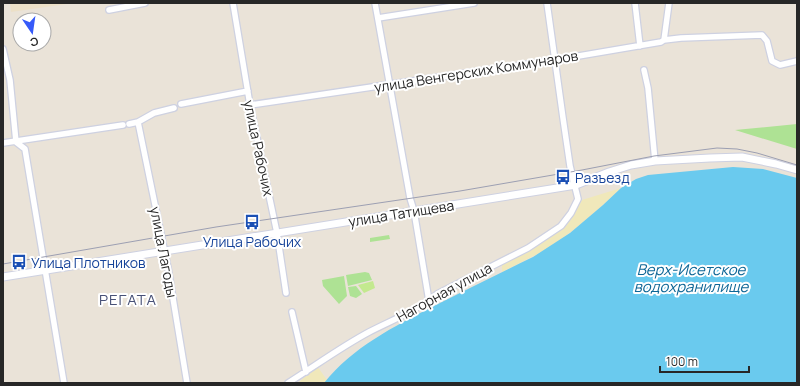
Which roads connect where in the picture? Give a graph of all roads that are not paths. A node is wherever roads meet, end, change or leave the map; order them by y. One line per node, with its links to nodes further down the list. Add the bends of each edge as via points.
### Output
1 (145, 3): 8 (street)
2 (233, 3): 17 (street, улица Рабочих)
3 (375, 3): 9 (street)
4 (474, 3): 9 (street)
5 (547, 3): 13 (street, Нагорная улица)
6 (635, 3): 11 (street)
7 (669, 3): 10 (street)
8 (109, 10)
9 (378, 18): 16 (street)
10 (664, 40): 11 (street, улица Венгерских Коммунаров); 14 (street, via 762,35 767,41 772,61 780,65)
11 (640, 46): 13 (street, улица Венгерских Коммунаров)
12 (3, 49): 22 (street, via 10,80)
13 (555, 60): 16 (street, улица Венгерских Коммунаров); 26 (street, Нагорная улица, via 570,166)
14 (797, 61)
15 (644, 70): 24 (street)
16 (389, 85): 19 (street, улица Венгерских Коммунаров); 27 (street)
17 (248, 91): 18 (street); 19 (street, улица Рабочих)
18 (181, 104)
19 (250, 105): 28 (street, улица Рабочих)
20 (174, 108): 21 (street, via 154,113)
21 (138, 122): 22 (street); 29 (street, улица Лагоды)
22 (16, 142): 23 (street); 30 (street, via 25,149)
23 (3, 143)
24 (655, 161): 25 (street, улица Татищева, via 742,157); 26 (street, улица Татищева, via 631,165)
25 (797, 170)
26 (576, 185): 27 (street, улица Татищева); 33 (street, Нагорная улица, via 578,199 561,226 528,248 437,294)
27 (414, 211): 28 (street, улица Татищева); 33 (street)
28 (277, 232): 29 (street, улица Татищева); 32 (street, улица Рабочих)
29 (164, 251): 30 (street, улица Татищева); 37 (street, улица Лагоды)
30 (46, 270): 31 (street, улица Татищева); 36 (street)
31 (3, 277)
32 (286, 293)
33 (429, 301): 35 (street, Нагорная улица, via 369,332)
34 (292, 312): 35 (street)
35 (306, 372): 38 (street, Нагорная улица)
36 (64, 383)
37 (187, 383)
38 (288, 383)

